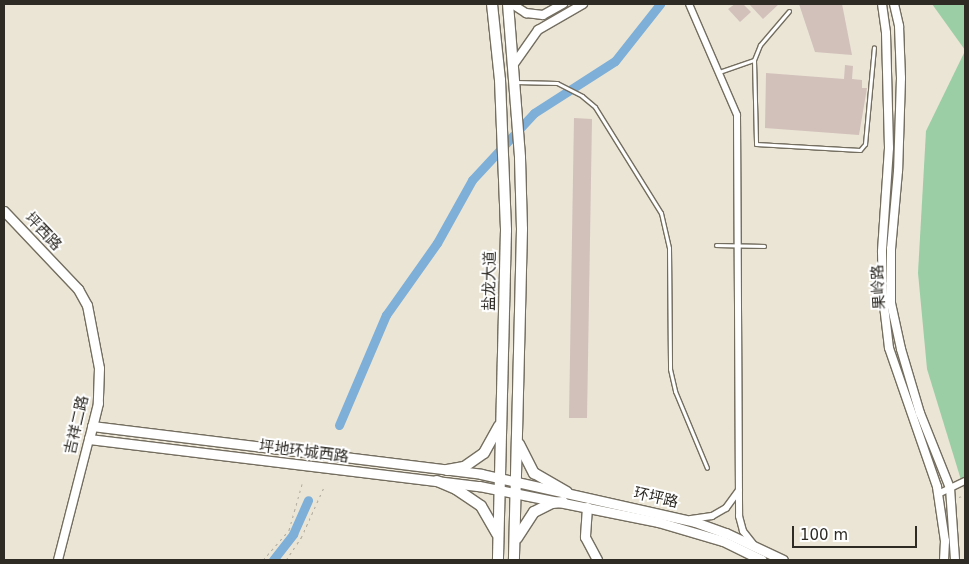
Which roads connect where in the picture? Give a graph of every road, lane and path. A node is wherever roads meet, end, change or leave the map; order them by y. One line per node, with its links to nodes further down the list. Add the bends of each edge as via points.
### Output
1 (492, 4): 19 (main road, 盐龙大道, via 505,186)
2 (510, 4): 3 (street, via 526,13 544,15); 11 (main road, 盐龙大道)
3 (563, 4)
4 (582, 4): 11 (street, via 538,30)
5 (689, 4): 12 (street)
6 (882, 4): 36 (street, 果岭路, via 886,33 889,148 882,252 884,305 889,348)
7 (894, 4): 32 (street, 果岭路, via 899,26 901,78 891,303 900,349 920,413)
8 (789, 11): 10 (lane, via 760,45)
9 (874, 48): 10 (lane, via 865,144 860,150 756,144)
10 (754, 60): 12 (lane)
11 (514, 64): 13 (main road, 盐龙大道)
12 (720, 72): 16 (street, via 737,115)
13 (515, 82): 21 (main road, 盐龙大道, via 521,176); 23 (lane, via 560,85 594,107 660,213 667,229 670,369 675,392)
14 (4, 211): 18 (main road, 坪西路)
15 (716, 245): 16 (lane)
16 (738, 246): 17 (lane); 31 (street)
17 (764, 246)
18 (63, 272): 20 (main road, 吉祥二路, via 87,305 97,345 98,403)
19 (502, 415): 24 (main road, via 498,430 484,453 464,467); 25 (main road, 盐龙大道)
20 (92, 426): 22 (main road, 吉祥二路); 24 (main road, 坪地环城西路)
21 (517, 436): 28 (main road, 盐龙大道); 34 (main road, via 521,451 534,473)
22 (89, 439): 26 (main road, 坪地环城西路); 43 (street, 吉祥二路)
23 (707, 468)
24 (447, 470): 25 (main road, 坪地环城西路)
25 (500, 478): 28 (main road, 坪地环城西路); 33 (main road, 盐龙大道)
26 (436, 481): 33 (main road, 坪地环城西路); 40 (main road, via 456,489 481,506 495,528)
27 (965, 481): 32 (street)
28 (516, 482): 34 (main road, 环坪路); 35 (main road, 盐龙大道)
29 (302, 484): 44 (path, via 289,530)
30 (324, 487): 45 (path, via 302,538)
31 (739, 488): 39 (street, via 726,508 712,516); 41 (street, via 743,531)
32 (950, 488): 36 (street); 52 (street, 果岭路)
33 (500, 490): 35 (main road, 坪地环城西路); 40 (main road, 盐龙大道)
34 (567, 492): 39 (main road, 环坪路)
35 (516, 493): 37 (main road, 环坪路); 42 (main road, 盐龙大道)
36 (938, 494): 51 (street, 果岭路, via 945,541)
37 (563, 502): 38 (main road, 环坪路); 42 (main road, via 552,503 534,512 525,522)
38 (587, 507): 48 (main road, via 584,537); 49 (main road, 环坪路, via 694,532)
39 (687, 520): 41 (main road, 环坪路)
40 (499, 542): 46 (main road, 盐龙大道)
41 (754, 545): 50 (main road, 环坪路)
42 (515, 546): 47 (main road, 盐龙大道)
43 (58, 560)
44 (263, 560)
45 (286, 560)
46 (498, 560)
47 (514, 560)
48 (597, 560)
49 (762, 560)
50 (783, 560)
51 (944, 560)
52 (955, 560)

